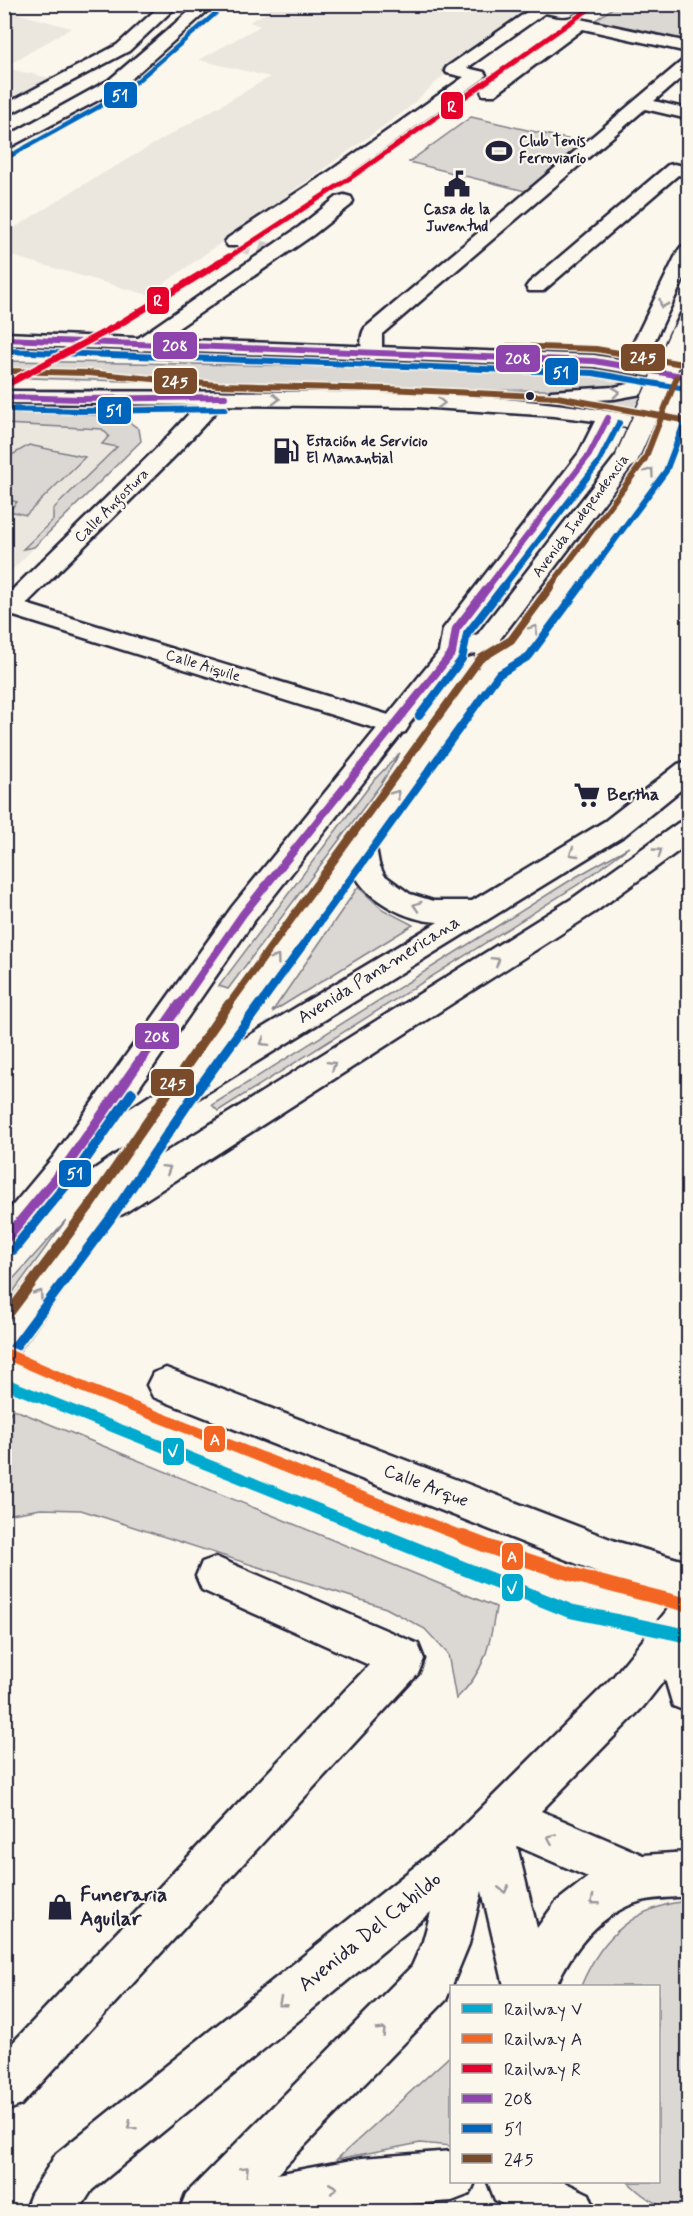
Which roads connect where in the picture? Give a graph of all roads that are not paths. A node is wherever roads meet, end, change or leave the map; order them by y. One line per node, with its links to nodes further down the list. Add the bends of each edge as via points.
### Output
1 (172, 4): 5 (main road)
2 (208, 4): 6 (main road)
3 (579, 4): 17 (main road, via 567,13 542,8 453,70 478,75)
4 (688, 47): 8 (main road, via 580,24)
5 (123, 48): 10 (main road); 12 (main road, via 88,78)
6 (152, 53): 13 (main road); 14 (main road, via 115,84)
7 (688, 64): 9 (main road)
8 (489, 91)
9 (643, 104): 11 (main road); 24 (main road, via 372,332)
10 (4, 112)
11 (688, 114)
12 (4, 124)
13 (4, 131)
14 (4, 145)
15 (688, 172): 19 (main road, via 674,169)
16 (344, 201): 22 (main road)
17 (235, 242)
18 (688, 251): 26 (main road, one-way to 26)
19 (536, 287)
20 (688, 318): 35 (main road, Avenida Independencia, bridge, via 627,458)
21 (4, 339): 22 (main road)
22 (141, 345): 23 (main road)
23 (346, 353): 24 (main road); 25 (main road, via 215,360)
24 (372, 354): 26 (main road, via 572,360)
25 (4, 355)
26 (632, 366): 27 (main road)
27 (688, 378): 31 (main road, one-way to 27, via 534,398 615,393); 33 (main road)
28 (4, 383): 30 (main road, via 87,385)
29 (4, 397): 30 (main road)
30 (217, 397): 31 (main road, one-way to 31); 34 (main road, Calle Angostura)
31 (495, 405): 32 (main road)
32 (608, 418): 33 (main road); 36 (main road, via 589,455 456,628)
33 (679, 431): 37 (main road, one-way to 33, via 519,649)
34 (6, 608): 38 (main road, Calle Aiquile)
35 (487, 639): 36 (main road); 37 (main road)
36 (452, 653): 38 (main road)
37 (490, 666): 41 (main road, one-way to 37)
38 (396, 726): 44 (main road, via 243,914)
39 (688, 770): 42 (main road, Avenida Panamericana, one-way to 42, via 615,828)
40 (688, 830): 45 (main road, one-way to 40, via 584,905)
41 (361, 841): 42 (main road, one-way to 41, via 433,911 400,901 372,881 364,864); 43 (main road, one-way to 41)
42 (474, 912): 43 (main road, Avenida Panamericana, one-way to 43)
43 (181, 1092): 44 (main road, Avenida Panamericana); 45 (main road)
44 (66, 1166): 46 (main road)
45 (100, 1212): 47 (main road, one-way to 45)
46 (4, 1242)
47 (4, 1341)
48 (166, 1385): 50 (main road, Calle Arque, via 618,1561)
49 (216, 1576): 58 (main road, via 403,1659)
50 (688, 1581)
51 (683, 1626): 52 (main road, Avenida Del Cabildo); 53 (main road, Avenida Del Cabildo, via 628,1692)
52 (688, 1691)
53 (488, 1834): 55 (main road, one-way to 53); 56 (main road, one-way to 56); 62 (main road, Avenida Del Cabildo, one-way to 62, via 75,2172); 63 (main road, one-way to 53, via 429,1983)
54 (688, 1874): 55 (main road)
55 (643, 1878): 57 (main road, one-way to 57, via 605,1892 572,1918 546,1954)
56 (527, 1985)
57 (533, 1985)
58 (4, 2088)
59 (450, 2176): 64 (main road, one-way to 59, via 338,2187)
60 (517, 2183): 65 (main road)
61 (568, 2183): 66 (main road)
62 (49, 2211)
63 (204, 2211)
64 (213, 2211)
65 (571, 2211)
66 (591, 2211)

